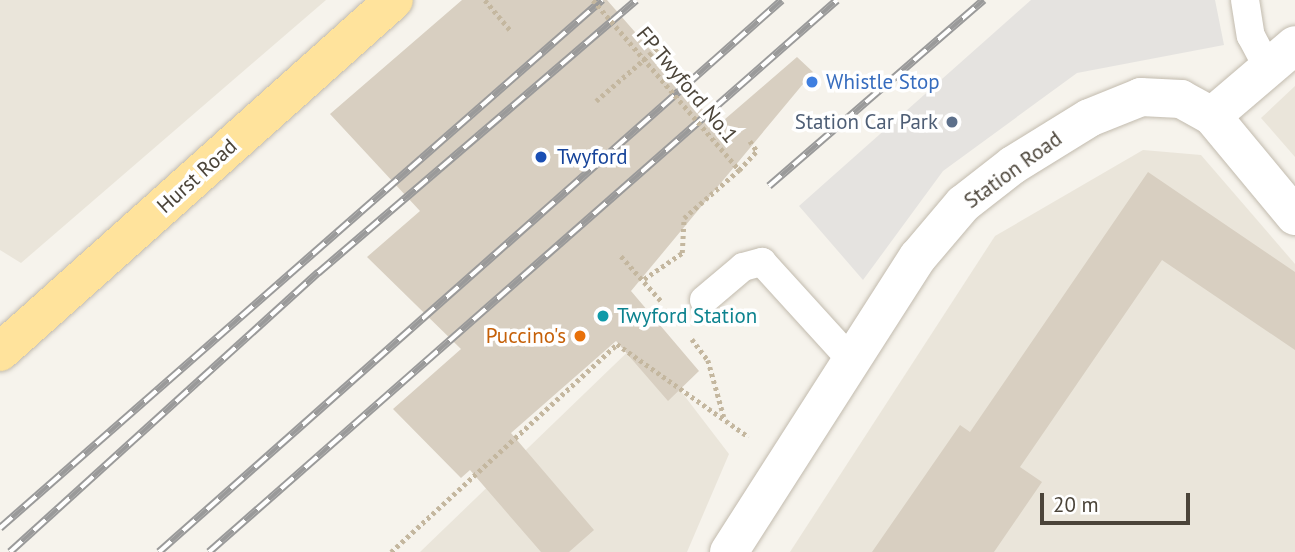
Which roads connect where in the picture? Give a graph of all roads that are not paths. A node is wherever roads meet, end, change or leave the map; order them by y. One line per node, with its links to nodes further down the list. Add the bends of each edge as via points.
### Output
1 (394, 0): 7 (main road, Hurst Road)
2 (1245, 0): 3 (lane, via 1251,36)
3 (1282, 57): 4 (street)
4 (1212, 116): 5 (street, Station Road); 8 (street, Station Road, via 1181,99 1141,97 1089,118 1013,165 963,204 918,257)
5 (1295, 216)
6 (704, 300): 8 (lane, via 743,267 762,262)
7 (6, 337)
8 (852, 361): 9 (street, Station Road)
9 (729, 552)

